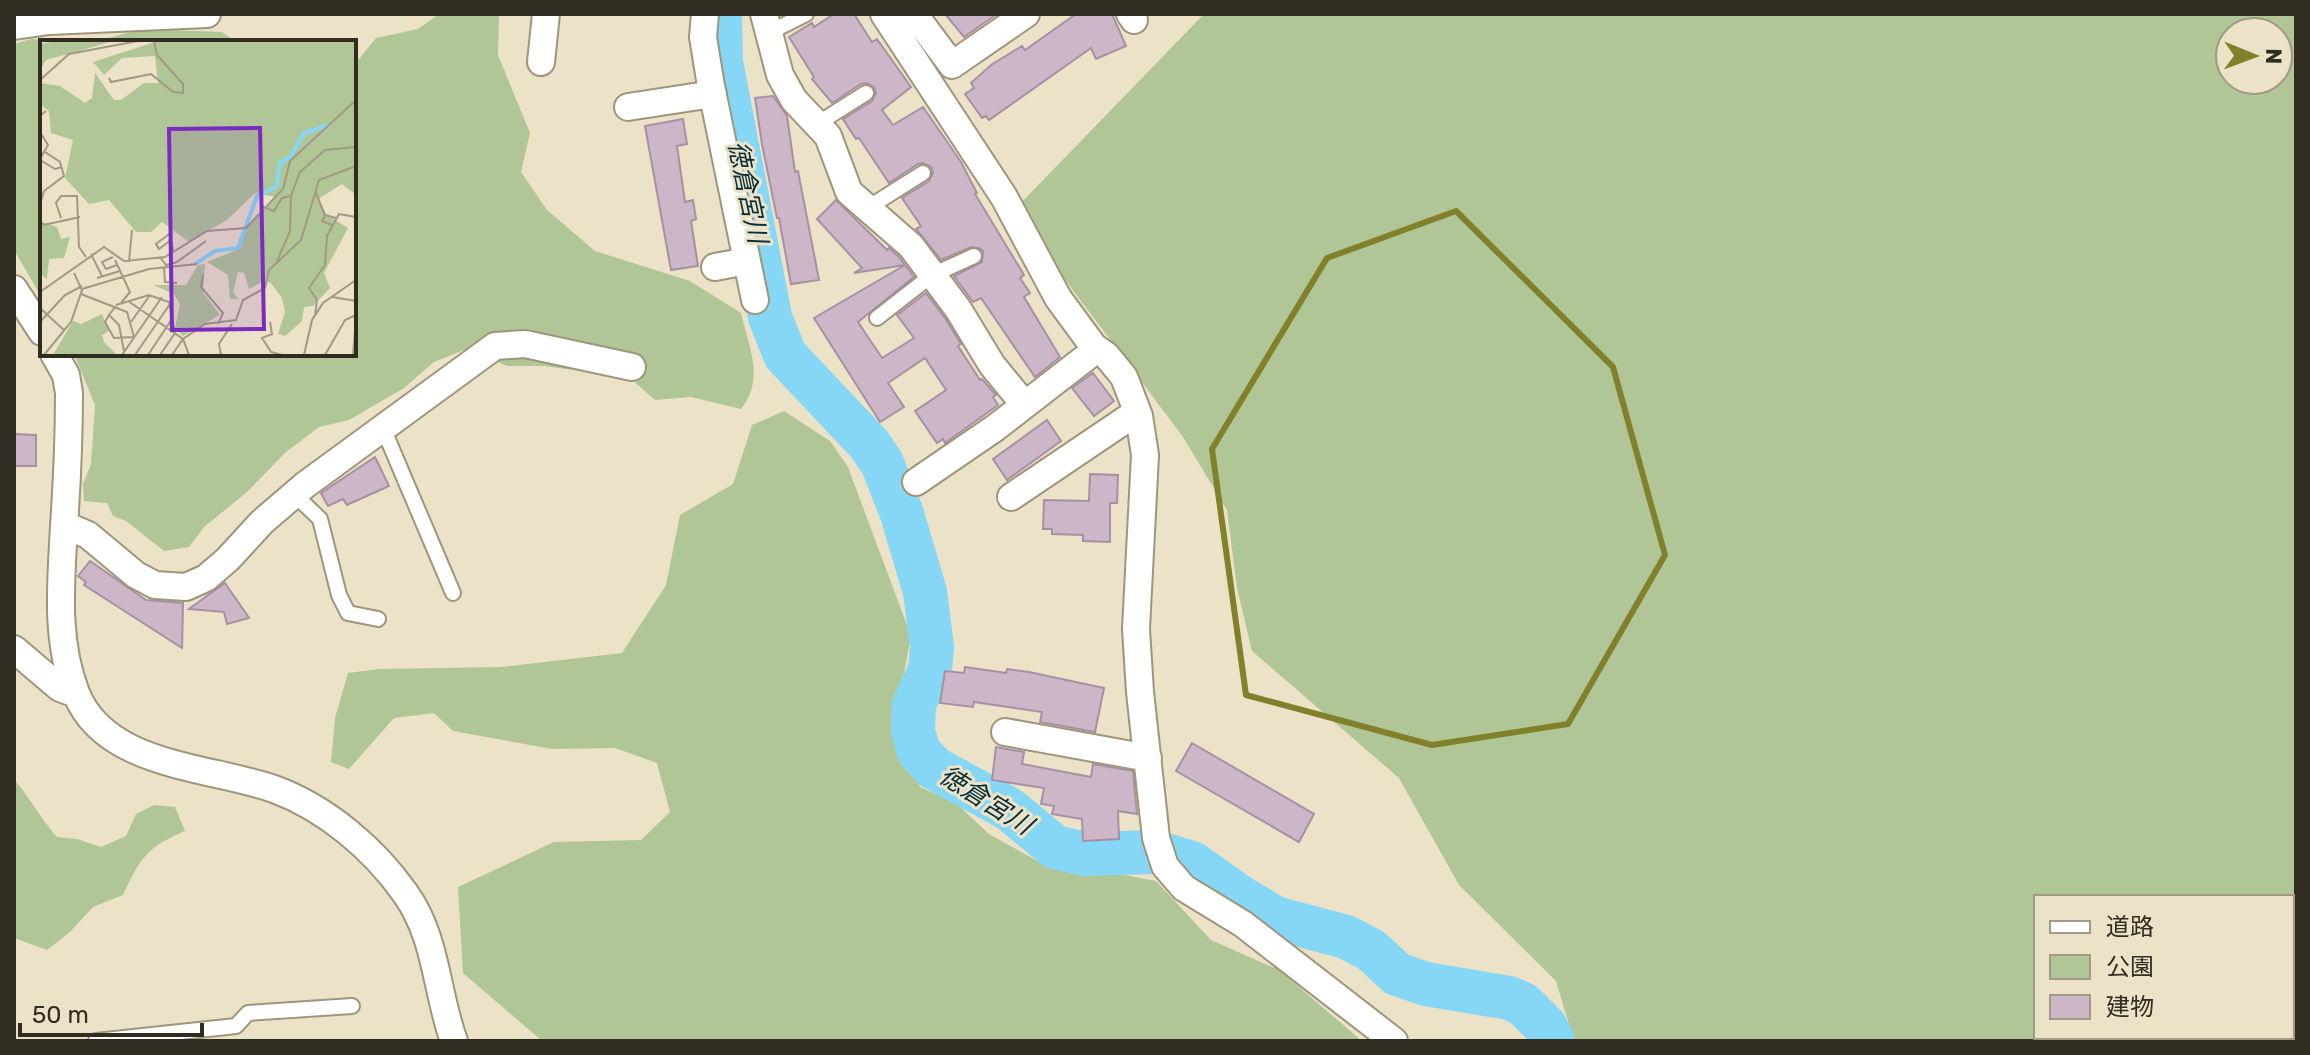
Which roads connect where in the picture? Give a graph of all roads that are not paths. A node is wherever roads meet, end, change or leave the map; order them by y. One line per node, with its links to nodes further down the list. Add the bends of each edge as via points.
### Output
1 (207, 14): 8 (street)
2 (546, 14): 11 (street)
3 (705, 14): 13 (street, via 703,37)
4 (806, 14): 9 (lane)
5 (884, 14): 26 (street, via 1004,197 1058,298)
6 (914, 14): 7 (street, via 952,65)
7 (1026, 14)
8 (140, 15): 10 (street)
9 (767, 23): 15 (street, via 780,75)
10 (14, 26)
11 (541, 62)
12 (866, 93): 15 (lane)
13 (713, 94): 14 (street); 19 (street)
14 (628, 107)
15 (817, 124): 17 (street, via 835,149 849,192)
16 (923, 173): 17 (lane)
17 (866, 209): 21 (street, via 906,241)
18 (974, 256): 21 (lane)
19 (747, 261): 20 (street); 23 (street)
20 (715, 267)
21 (932, 275): 24 (lane); 29 (street)
22 (14, 289): 25 (street)
23 (755, 300)
24 (877, 318)
25 (40, 329)
26 (1097, 349): 29 (street); 30 (street, via 1124,377)
27 (55, 356): 35 (street, via 69,393)
28 (632, 367): 31 (street, via 525,344 495,346)
29 (1024, 404): 32 (street)
30 (1137, 412): 34 (street); 41 (street, via 1145,455 1136,629)
31 (383, 428): 33 (street); 36 (lane)
32 (916, 482)
33 (294, 494): 35 (street, via 206,578 186,587 155,585 88,535); 37 (lane, via 320,519 348,613)
34 (1011, 497)
35 (65, 525): 39 (street, via 60,607 64,653)
36 (453, 593)
37 (378, 619)
38 (14, 649): 39 (street, via 60,688)
39 (76, 694): 44 (street, via 102,732 123,745 274,789 339,825 368,851 419,915)
40 (1005, 732): 41 (street)
41 (1148, 758): 45 (street, via 1156,838 1165,866 1184,888 1243,924)
42 (352, 1006): 43 (lane, via 248,1013 236,1026)
43 (96, 1041)
44 (454, 1041)
45 (1394, 1041)

